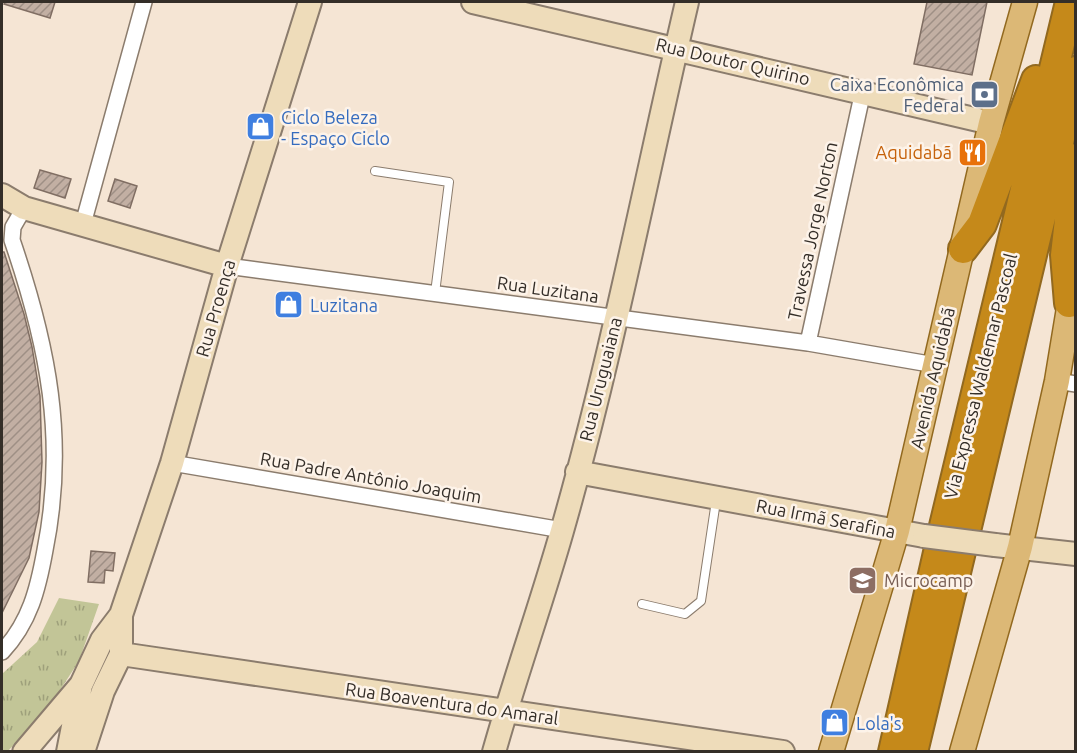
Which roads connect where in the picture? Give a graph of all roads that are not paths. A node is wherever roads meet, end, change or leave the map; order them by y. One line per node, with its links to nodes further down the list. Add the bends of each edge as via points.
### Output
1 (144, 2): 15 (street)
2 (310, 2): 17 (main road, Rua Proença)
3 (473, 2): 7 (main road, Rua Doutor Quirino)
4 (687, 2): 7 (main road, Rua Uruguaiana)
5 (1025, 2): 10 (main road, Avenida Aquidabã)
6 (1067, 14): 16 (highway, via 1049,45 981,224); 46 (highway, Via Expressa Waldemar Pascoal)
7 (676, 48): 9 (main road, Rua Doutor Quirino); 21 (main road, Rua Uruguaiana)
8 (1076, 70): 47 (highway, Via Expressa Waldemar Pascoal)
9 (863, 92): 10 (main road, Rua Doutor Quirino); 22 (street, Travessa Jorge Norton)
10 (991, 123): 16 (main road, Avenida Aquidabã)
11 (1076, 158): 20 (highway, via 1065,255)
12 (375, 171): 19 (lane, via 449,182)
13 (2, 195): 14 (main road)
14 (24, 208): 15 (main road); 34 (street, via 13,227 12,240 40,333 52,401 54,506 39,586 30,612 18,635)
15 (83, 224): 17 (main road)
16 (963, 249): 23 (main road, Avenida Aquidabã)
17 (227, 266): 19 (street, Rua Luzitana); 25 (main road, Rua Proença)
18 (1076, 274): 20 (main road)
19 (435, 293): 21 (street, Rua Luzitana)
20 (1070, 303): 24 (main road)
21 (616, 318): 22 (street, Rua Luzitana); 26 (main road, Rua Uruguaiana)
22 (808, 343): 23 (street, Rua Luzitana)
23 (934, 365): 29 (main road, Avenida Aquidabã)
24 (1066, 382): 30 (main road)
25 (172, 463): 28 (street, Rua Padre Antônio Joaquim); 33 (main road, Rua Proença)
26 (577, 472): 27 (main road, Rua Irmã Serafina); 28 (main road, Rua Uruguaiana)
27 (716, 497): 29 (main road, Rua Irmã Serafina); 32 (lane, via 701,601 685,614)
28 (562, 530): 38 (main road, Rua Uruguaiana)
29 (897, 531): 30 (main road, Rua Irmã Serafina, bridge); 45 (main road, Avenida Aquidabã)
30 (1020, 547): 31 (main road, Rua Irmã Serafina); 48 (main road)
31 (1076, 554)
32 (642, 604)
33 (121, 615): 35 (main road, Rua Proença); 36 (main road, Rua Proença, via 102,640)
34 (2, 652)
35 (121, 654): 37 (main road, Rua Proença); 38 (main road, Rua Boaventura do Amaral)
36 (81, 685): 39 (main road, Rua Proença); 40 (main road)
37 (103, 691): 39 (main road, Rua Proença); 42 (main road, Rua Proença)
38 (506, 711): 43 (main road, Rua Uruguaiana); 44 (main road, Rua Boaventura do Amaral)
39 (71, 741): 41 (main road)
40 (24, 752)
41 (50, 752)
42 (83, 752)
43 (494, 752)
44 (783, 752)
45 (831, 752)
46 (893, 752)
47 (913, 752)
48 (962, 752)

